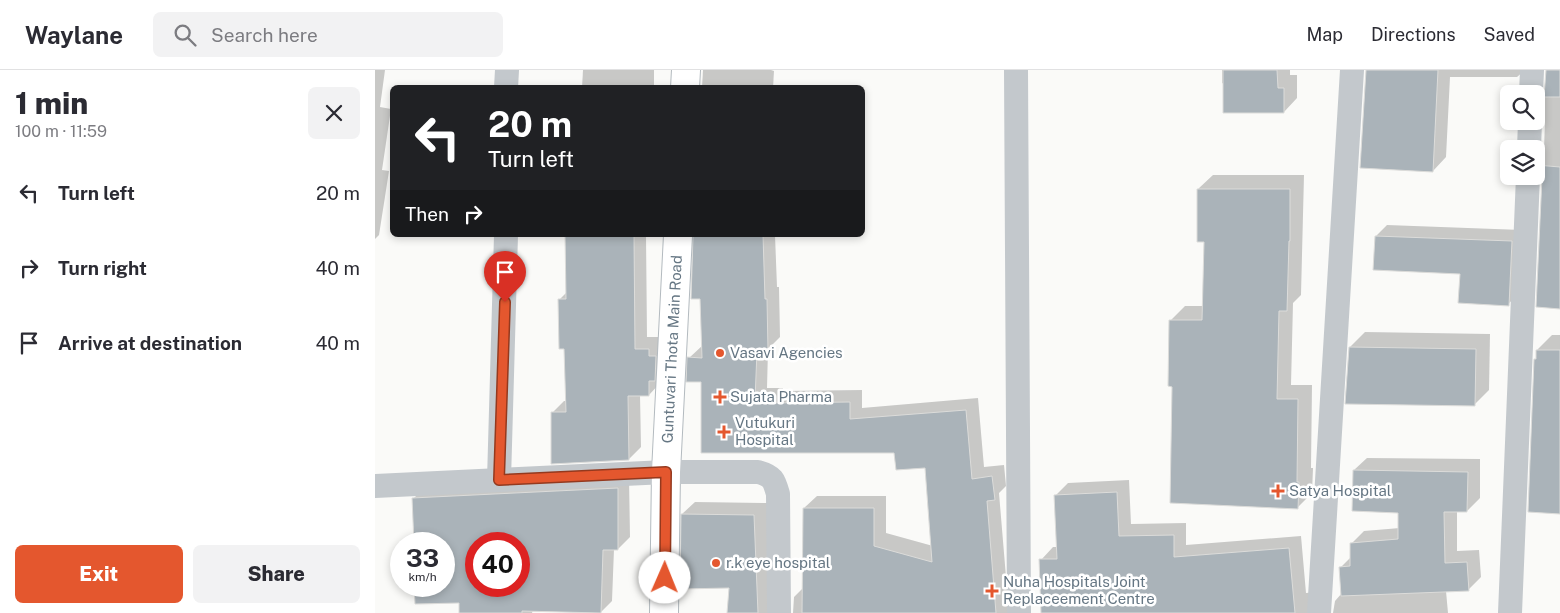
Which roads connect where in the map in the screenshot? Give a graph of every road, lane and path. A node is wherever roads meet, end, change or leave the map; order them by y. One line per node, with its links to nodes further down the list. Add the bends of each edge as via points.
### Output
1 (507, 70): 6 (street)
2 (686, 70): 7 (street)
3 (1016, 70): 17 (street)
4 (1351, 70): 18 (street)
5 (1532, 70): 8 (street)
6 (506, 85)
7 (685, 85)
8 (1531, 85)
9 (1528, 185): 19 (street)
10 (506, 237): 13 (street)
11 (678, 237): 12 (street, Guntuvari Thota Main Road)
12 (666, 472): 13 (street); 15 (street, Guntuvari Thota Main Road); 16 (street, via 758,472 774,481 778,494)
13 (499, 480): 14 (street)
14 (375, 486)
15 (664, 613)
16 (779, 613)
17 (1019, 613)
18 (1319, 613)
19 (1510, 613)

